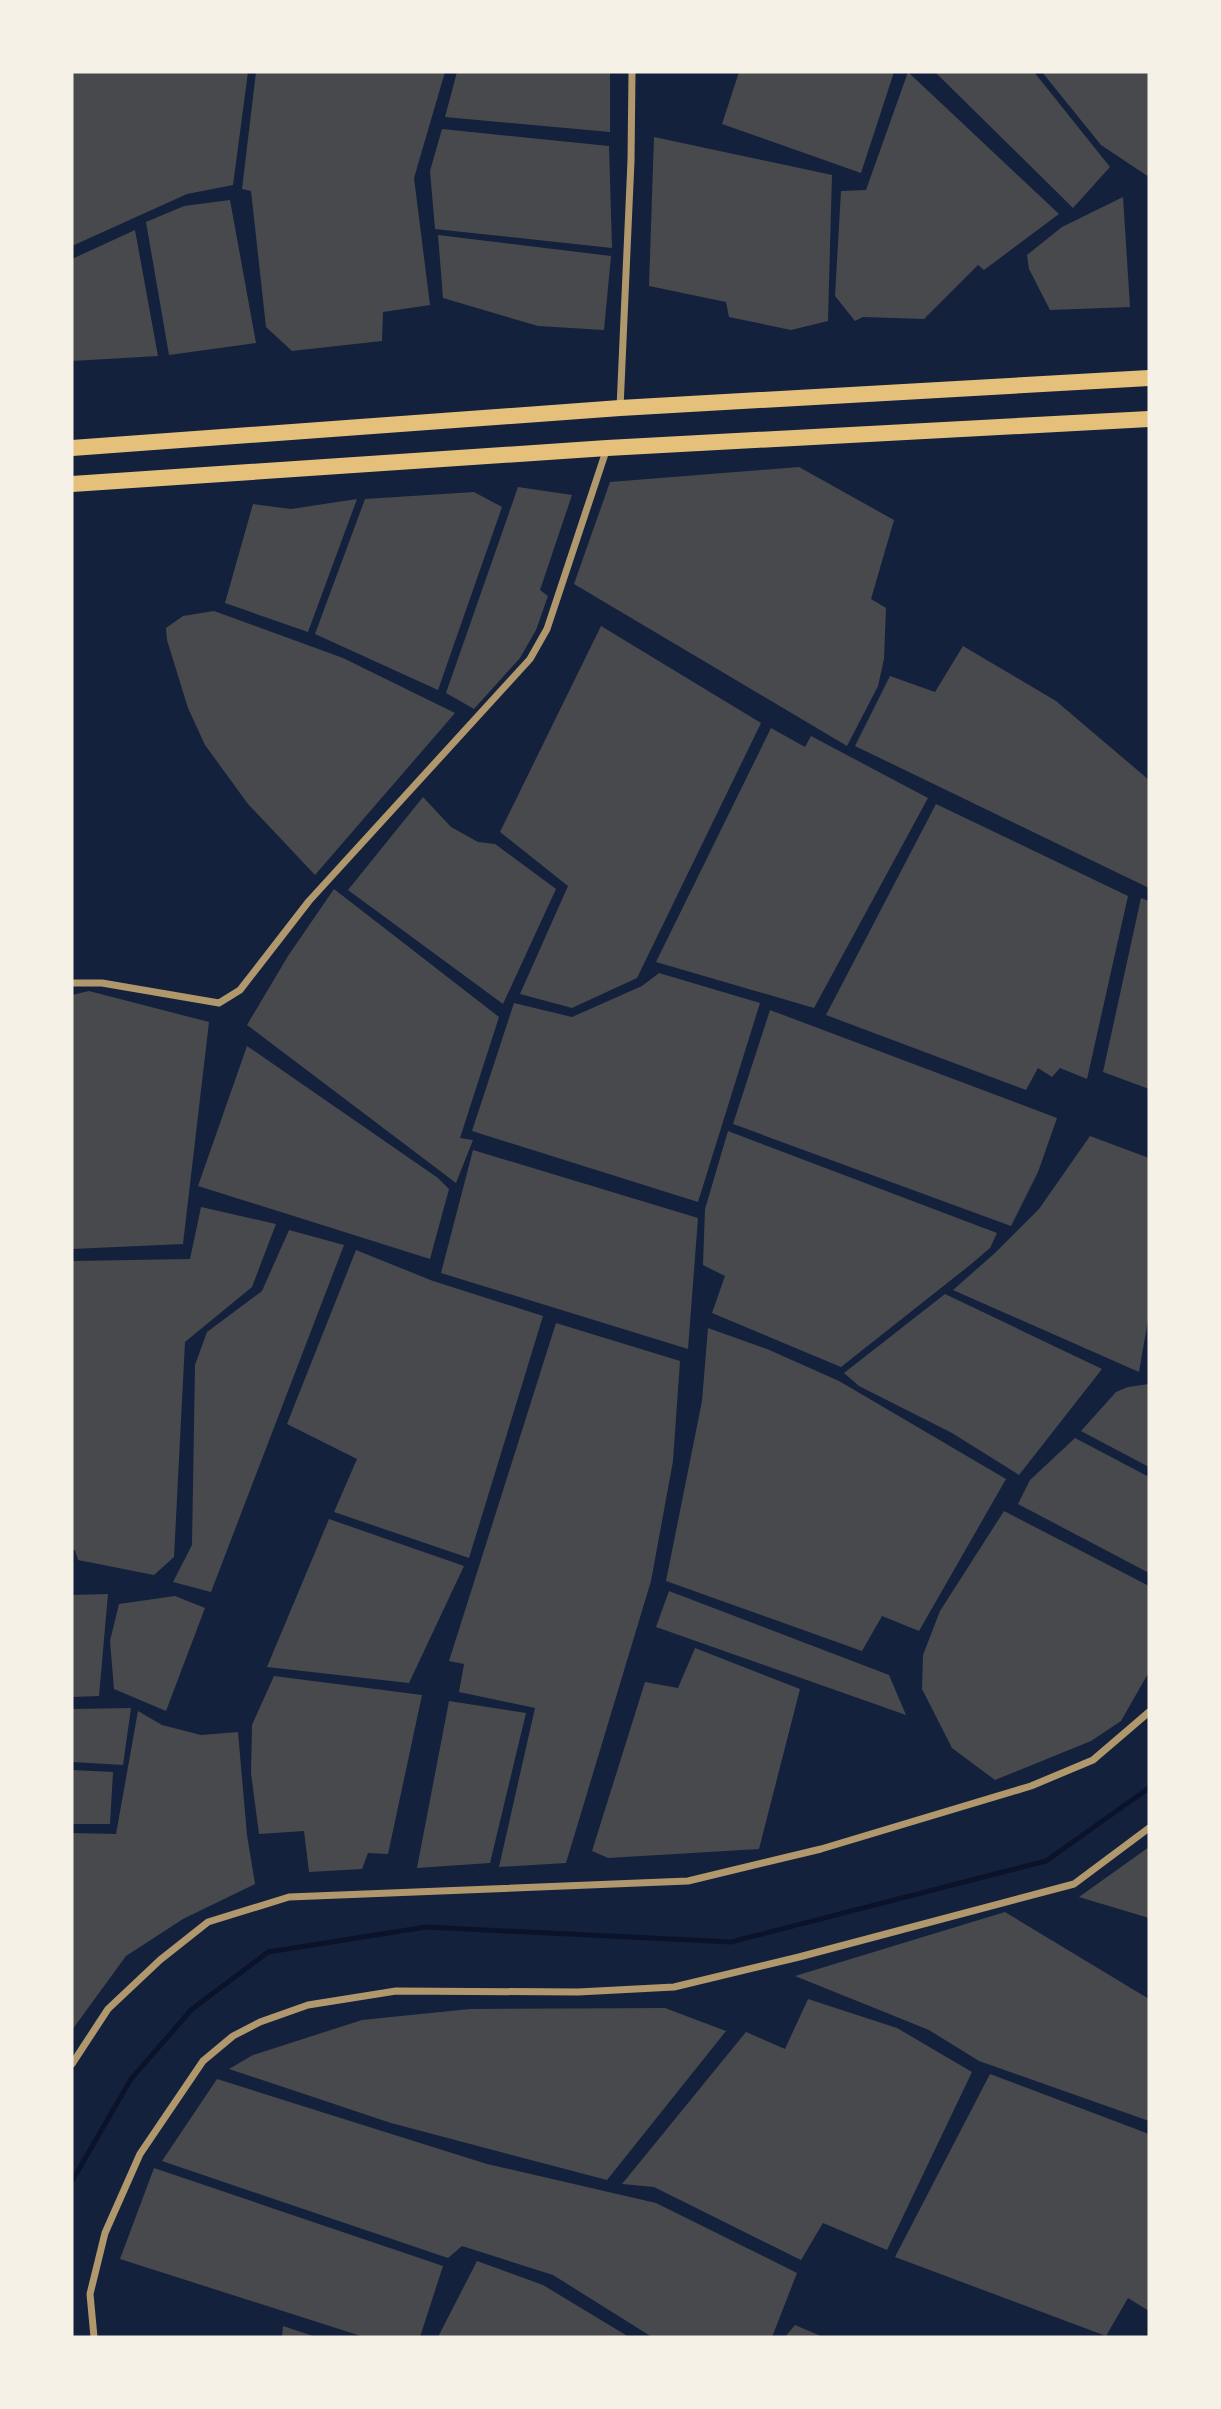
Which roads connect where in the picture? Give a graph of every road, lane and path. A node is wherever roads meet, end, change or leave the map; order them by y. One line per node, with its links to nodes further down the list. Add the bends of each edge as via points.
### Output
1 (632, 72): 3 (street)
2 (1149, 378): 3 (highway)
3 (620, 408): 5 (highway)
4 (1149, 419): 6 (highway)
5 (72, 448)
6 (607, 448): 7 (highway); 8 (street, via 547,629 530,659 309,901 240,990 219,1003 102,983)
7 (72, 484)
8 (72, 983)
9 (1149, 1712): 11 (street, via 1093,1760 1031,1786 821,1849 688,1881 289,1897 208,1922 108,2008)
10 (1149, 1828): 12 (street, via 1074,1884 674,1987 396,1992 308,2005 260,2022 233,2036 203,2061 140,2154 105,2233 90,2294)
11 (72, 2064)
12 (94, 2337)

